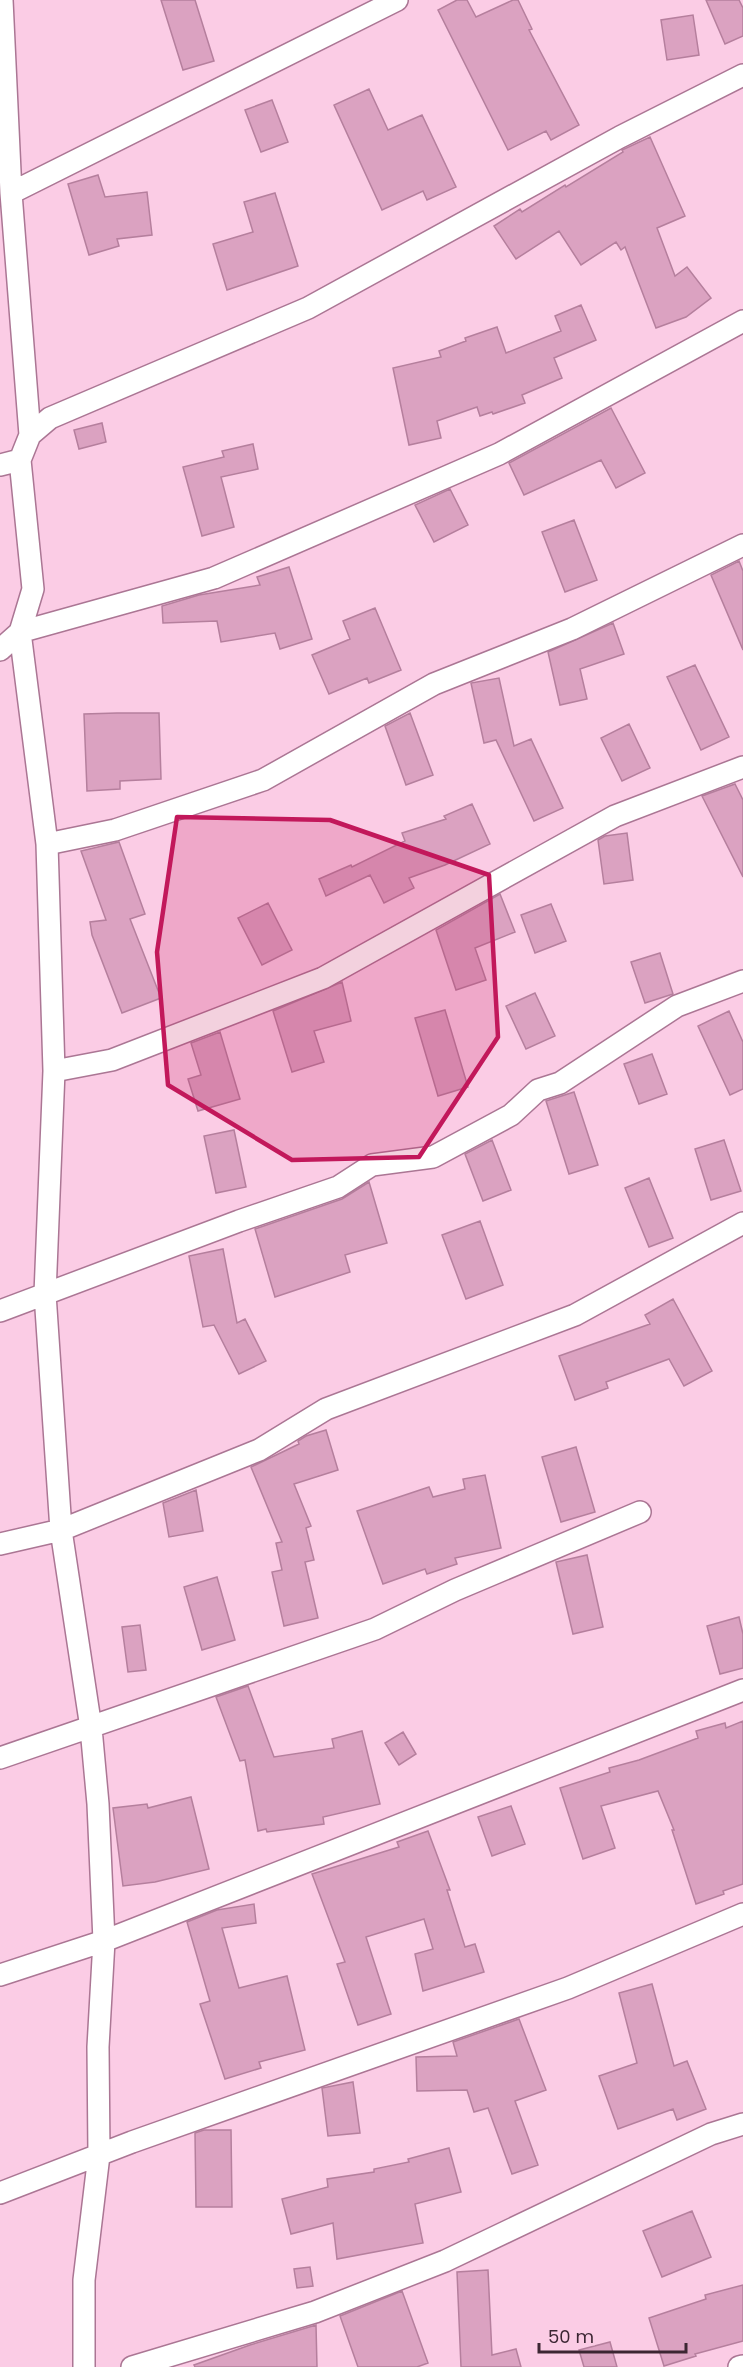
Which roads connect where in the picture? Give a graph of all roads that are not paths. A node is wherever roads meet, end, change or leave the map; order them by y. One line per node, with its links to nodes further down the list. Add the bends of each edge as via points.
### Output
1 (2, 0): 4 (street)
2 (397, 0): 4 (street)
3 (743, 75): 7 (street, via 620,137 308,308 50,418)
4 (11, 193): 5 (street)
5 (7, 229): 7 (street)
6 (743, 321): 10 (street, via 499,454 214,578)
7 (30, 435): 8 (street)
8 (10, 462): 10 (street, via 33,589)
9 (743, 545): 13 (street, via 572,629 434,684 263,780 116,830)
10 (20, 632): 11 (street); 13 (street)
11 (0, 650)
12 (743, 767): 15 (street, via 615,816 322,978 112,1060)
13 (47, 844): 15 (street)
14 (743, 981): 17 (street, via 677,1006 560,1083 538,1090 512,1115 433,1157 372,1165 338,1187)
15 (54, 1071): 17 (street)
16 (743, 1223): 20 (street, via 575,1315 326,1409 259,1450)
17 (45, 1294): 18 (street); 20 (street)
18 (0, 1311)
19 (640, 1512): 23 (street, via 455,1590 375,1629)
20 (61, 1530): 21 (street); 23 (street)
21 (0, 1544)
22 (743, 1690): 26 (street)
23 (91, 1728): 24 (street); 26 (street)
24 (0, 1758)
25 (743, 1914): 29 (street, via 568,1988)
26 (104, 1941): 27 (street); 29 (street, via 98,2047)
27 (0, 1975)
28 (743, 2124): 32 (street, via 711,2134 445,2262 315,2312)
29 (99, 2155): 30 (street); 31 (street, via 84,2280)
30 (0, 2193)
31 (84, 2367)
32 (132, 2367)

